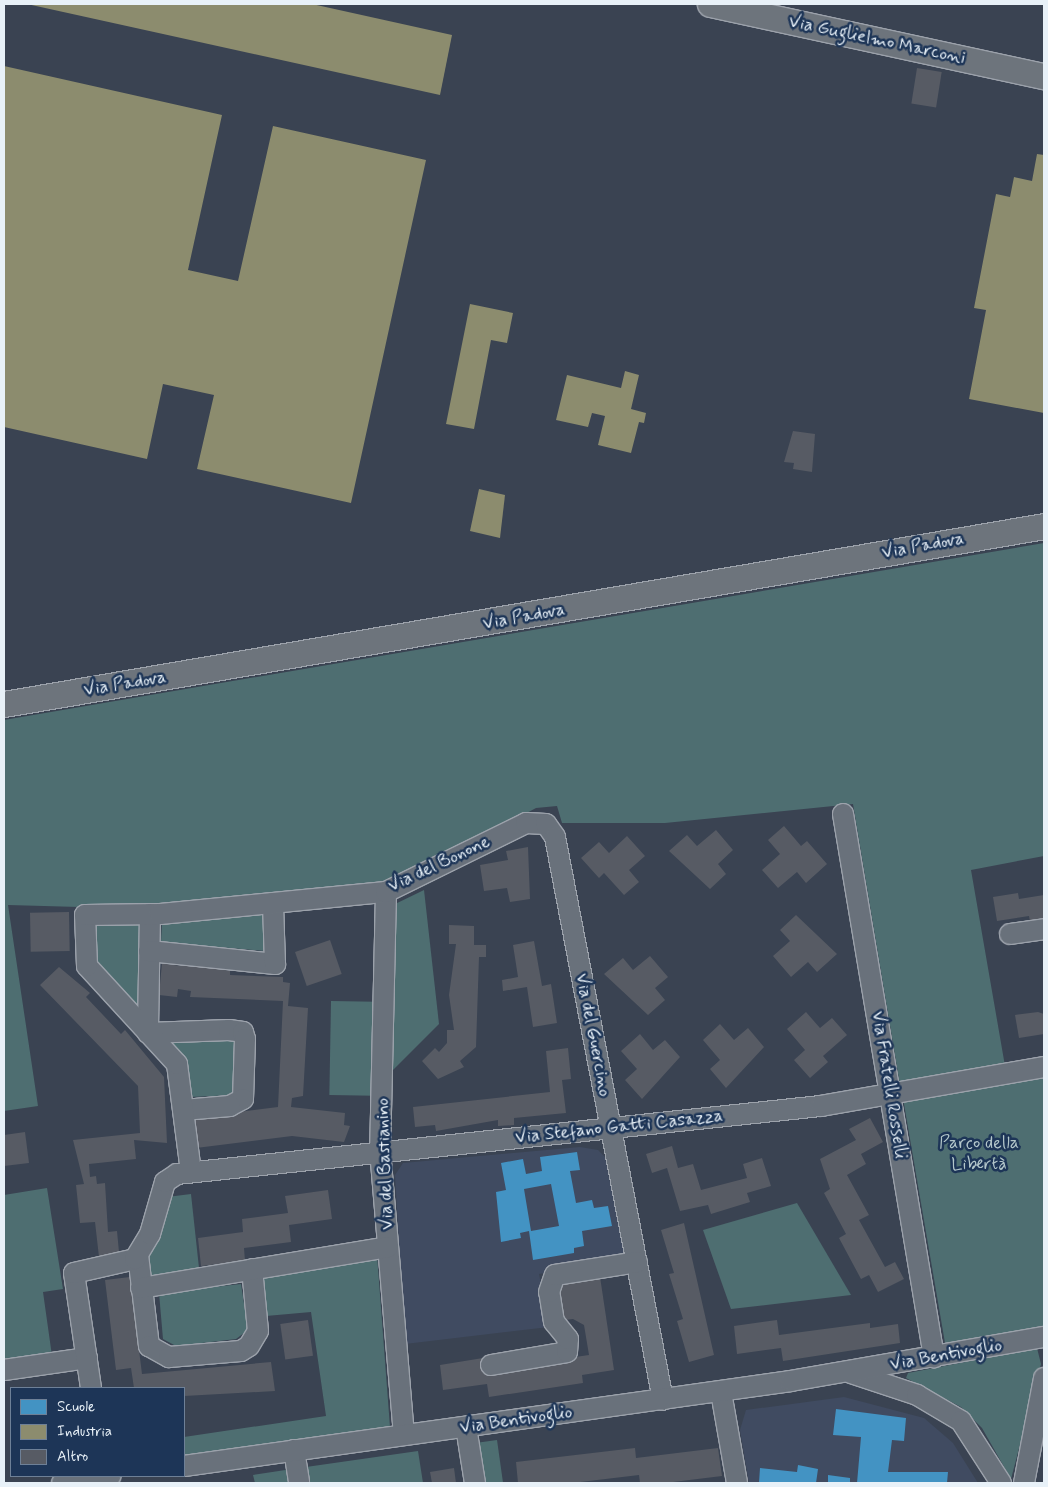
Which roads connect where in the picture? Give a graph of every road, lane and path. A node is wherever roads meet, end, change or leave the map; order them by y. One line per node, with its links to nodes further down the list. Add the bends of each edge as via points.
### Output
1 (710, 4): 2 (main road, Via Guglielmo Marconi)
2 (1044, 76)
3 (1044, 526): 4 (main road, Via Padova)
4 (4, 704)
5 (843, 814): 15 (street, Via Fratelli Rosselli)
6 (514, 828): 7 (street, Via del Bonone); 17 (street, Via del Guercino, via 541,822 555,837)
7 (386, 892): 8 (street, Via del Bonone); 18 (street, Via del Bastianino)
8 (273, 903): 9 (street, Via del Bonone); 12 (street, via 275,964)
9 (150, 914): 12 (street); 13 (street, Via del Bonone, via 85,915 86,966)
10 (1044, 929): 11 (street)
11 (1010, 934)
12 (149, 951): 13 (street)
13 (148, 1033): 16 (street, via 177,1064); 16 (street, via 242,1032 243,1099 230,1106)
14 (1044, 1067): 15 (street, Via Stefano Gatti Casazza)
15 (891, 1094): 17 (street, Via Stefano Gatti Casazza, via 821,1106); 26 (street, Via Fratelli Rosselli)
16 (183, 1110): 19 (street)
17 (611, 1129): 18 (street, Via Stefano Gatti Casazza); 22 (street, Via del Guercino)
18 (380, 1150): 19 (street, Via Stefano Gatti Casazza); 20 (street, Via del Bastianino)
19 (192, 1172): 21 (street, Via Stefano Gatti Casazza, via 177,1174 165,1182)
20 (388, 1246): 23 (street); 37 (street, Via del Bastianino)
21 (138, 1255): 24 (street); 27 (street, via 121,1265 74,1273)
22 (636, 1262): 28 (street, via 555,1275 549,1292 554,1322 568,1339 567,1352); 34 (street, Via del Guercino)
23 (252, 1269): 24 (street); 24 (street, via 258,1331 241,1351 180,1358 153,1351 147,1338)
24 (142, 1288)
25 (1044, 1337): 26 (street, Via Bentivoglio)
26 (934, 1357): 30 (street, Via Bentivoglio)
27 (86, 1358): 29 (street); 32 (street)
28 (491, 1365)
29 (4, 1370)
30 (849, 1373): 33 (street, Via Bentivoglio); 46 (street, Via Bentivoglio, via 917,1395 961,1420)
31 (1044, 1378): 38 (street)
32 (91, 1387)
33 (721, 1392): 34 (street, Via Bentivoglio); 45 (street)
34 (663, 1400): 35 (street, Via Bentivoglio)
35 (466, 1427): 37 (street, Via Bentivoglio); 44 (street)
36 (1044, 1431): 38 (street)
37 (404, 1435): 39 (street, Via Bentivoglio)
38 (1034, 1449): 47 (street)
39 (294, 1450): 40 (street, Via Bentivoglio); 43 (street)
40 (185, 1466)
41 (98, 1478): 42 (street)
42 (62, 1483)
43 (299, 1483)
44 (475, 1483)
45 (737, 1483)
46 (1001, 1483)
47 (1024, 1483)

